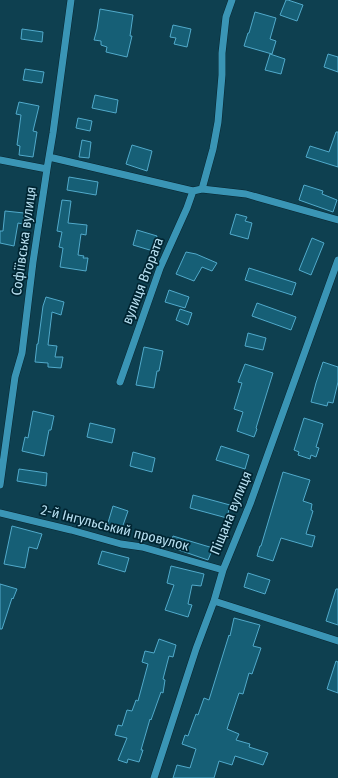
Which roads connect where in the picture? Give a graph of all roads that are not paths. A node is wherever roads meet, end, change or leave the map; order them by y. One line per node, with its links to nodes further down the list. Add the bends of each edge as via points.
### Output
1 (71, 0): 3 (street, Софіївська вулиця)
2 (232, 0): 6 (street, via 226,17 218,122)
3 (49, 157): 5 (street, Софіївська вулиця); 7 (street)
4 (0, 160): 5 (street)
5 (47, 169): 11 (street, Софіївська вулиця, via 22,353 15,377)
6 (202, 189): 7 (street); 8 (street, via 246,194)
7 (193, 191): 10 (street, вулиця Втората, via 160,268)
8 (338, 220)
9 (338, 263): 13 (street, Піщана вулиця, via 250,504)
10 (120, 382)
11 (0, 485)
12 (0, 513): 13 (street, 2-й Інгульський провулок, via 142,547)
13 (223, 570): 14 (street, Піщана вулиця)
14 (214, 601): 15 (street); 16 (street, Піщана вулиця)
15 (338, 641)
16 (154, 778)

